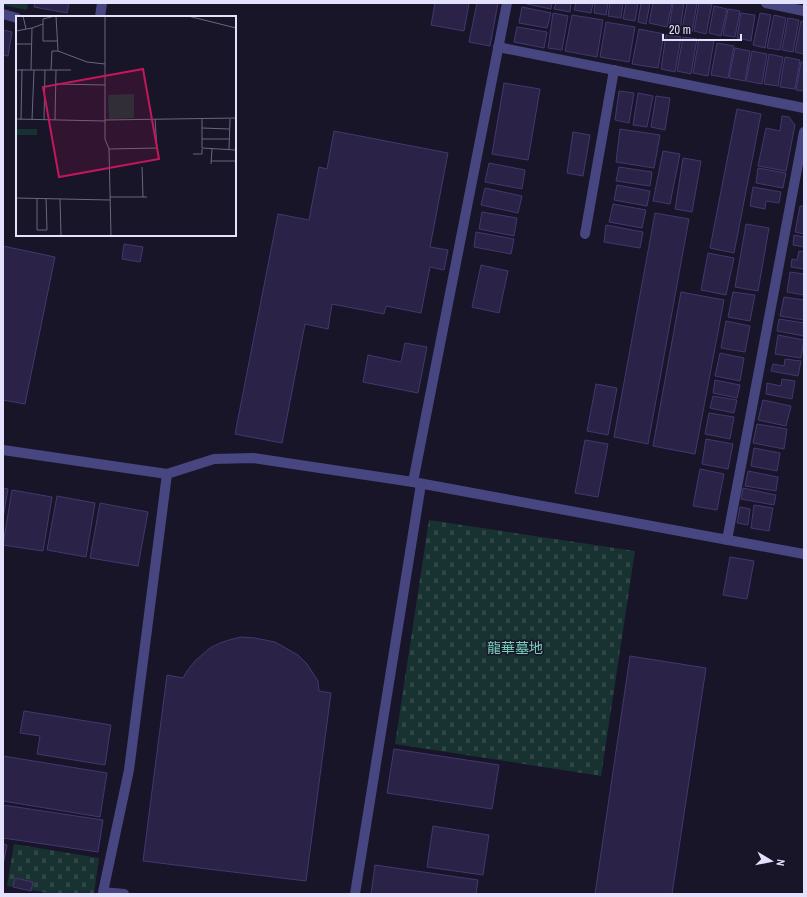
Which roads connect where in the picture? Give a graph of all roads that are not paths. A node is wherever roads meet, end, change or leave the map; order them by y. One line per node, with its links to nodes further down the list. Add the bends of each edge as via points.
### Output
1 (102, 3): 6 (street)
2 (507, 3): 8 (street)
3 (766, 3): 4 (street)
4 (804, 11)
5 (3, 14): 7 (street)
6 (100, 16)
7 (16, 18)
8 (498, 47): 9 (street); 15 (street)
9 (614, 70): 10 (street); 12 (street)
10 (804, 108)
11 (804, 132): 16 (street)
12 (585, 234)
13 (3, 450): 14 (street)
14 (167, 474): 15 (street, via 214,459 253,458); 18 (street, via 129,770 104,892)
15 (417, 483): 16 (street); 19 (street)
16 (727, 540): 17 (street)
17 (804, 554)
18 (124, 894)
19 (355, 894)

